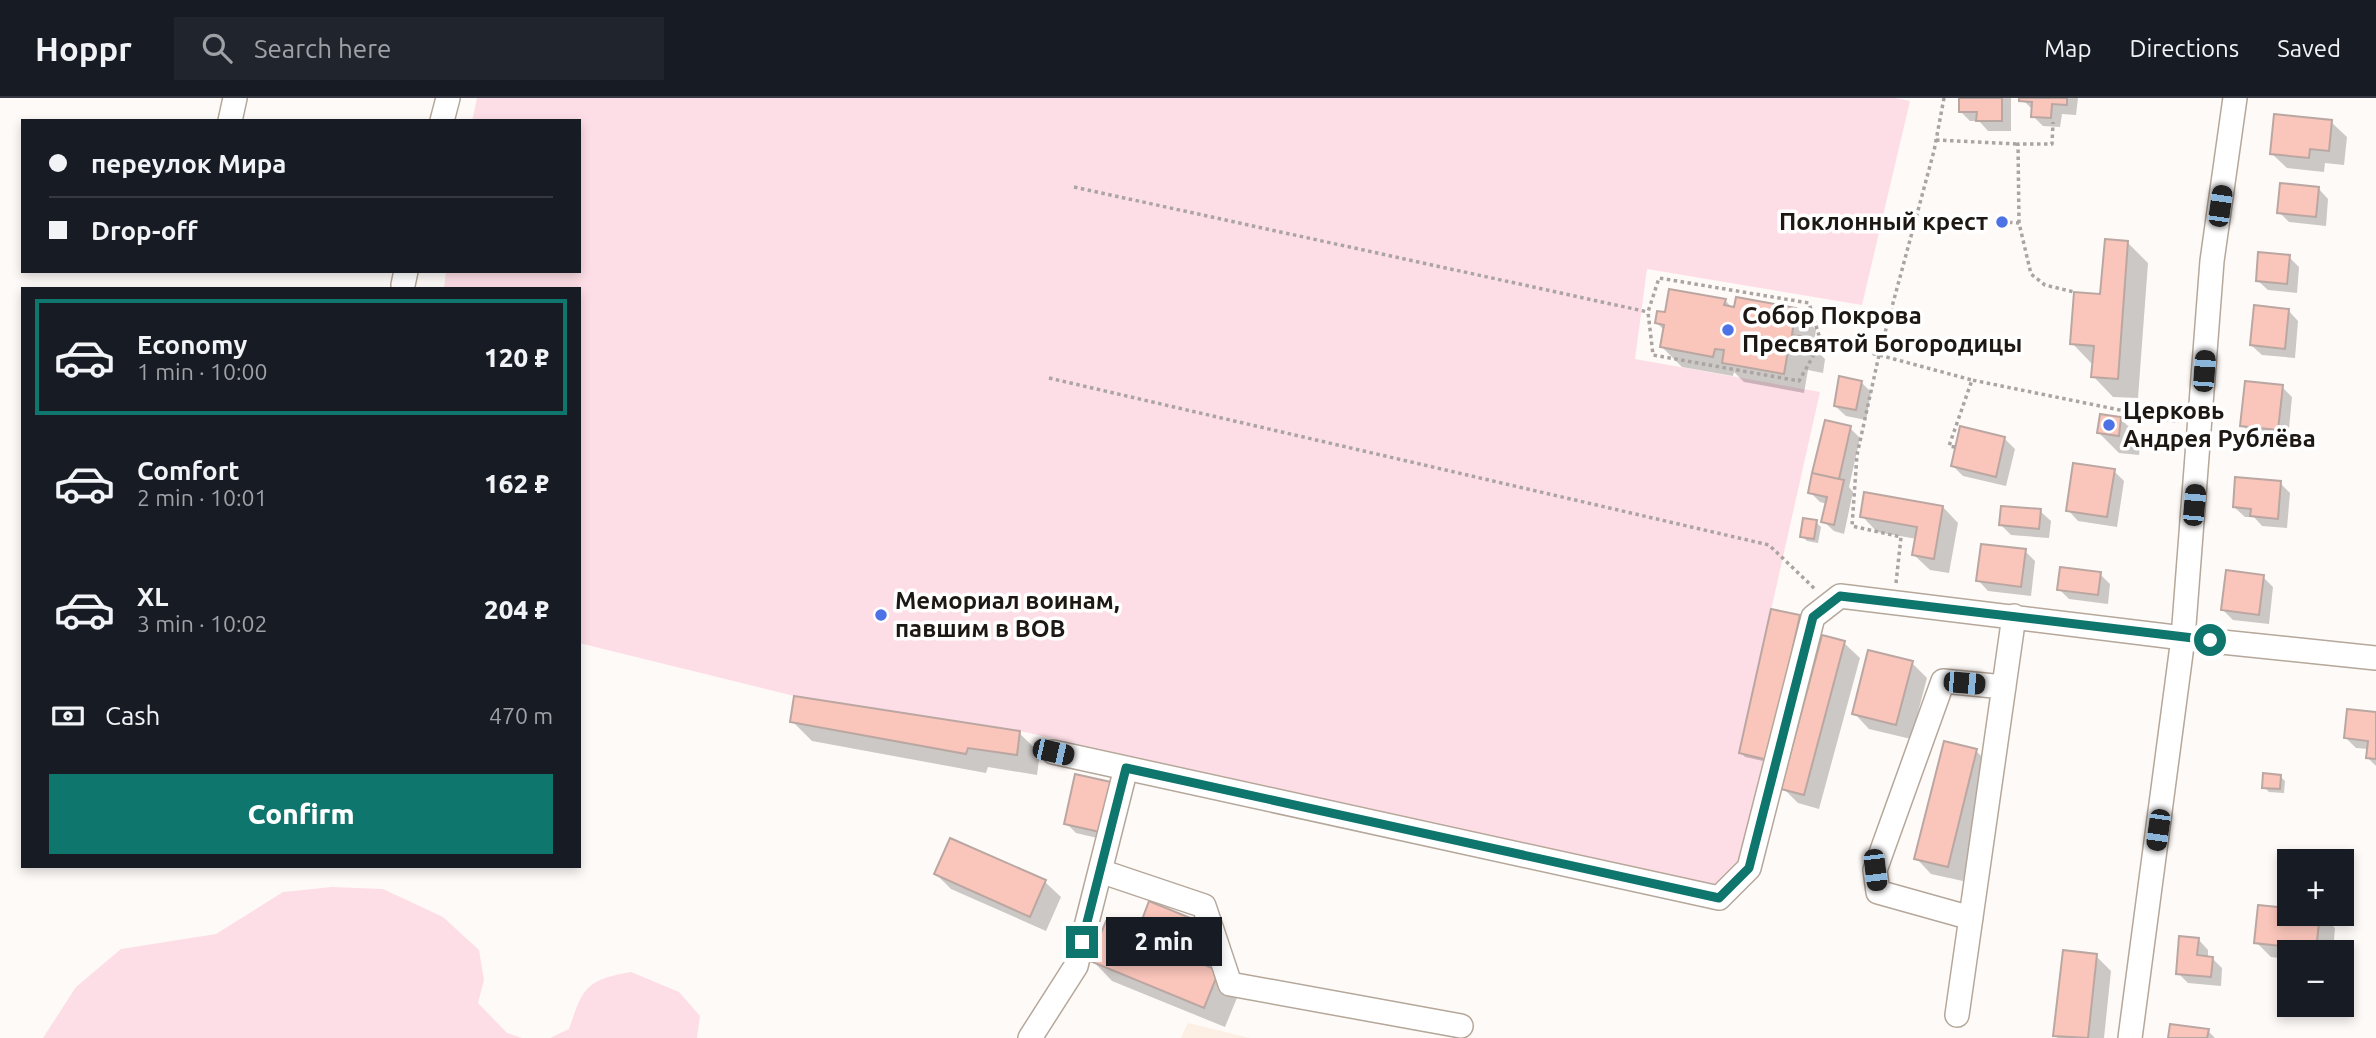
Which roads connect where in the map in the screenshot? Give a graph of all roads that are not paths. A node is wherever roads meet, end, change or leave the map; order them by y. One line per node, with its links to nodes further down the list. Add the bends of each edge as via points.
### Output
1 (235, 98): 4 (street)
2 (448, 98): 5 (street)
3 (2235, 98): 7 (street, via 2212,261)
4 (230, 119)
5 (443, 119)
6 (2014, 616): 7 (street); 9 (street); 11 (street, via 1835,600 1813,617 1749,868 1719,898)
7 (2183, 638): 8 (street); 17 (street)
8 (2376, 658)
9 (2004, 687): 13 (street); 13 (street, via 1943,681 1875,870 1878,892)
10 (1053, 752): 11 (street)
11 (1126, 768): 12 (street)
12 (1100, 871): 15 (street, via 1204,905 1230,984); 16 (street, via 1076,966)
13 (1971, 918): 14 (street)
14 (1957, 1015)
15 (1461, 1026)
16 (1030, 1038)
17 (2130, 1038)

